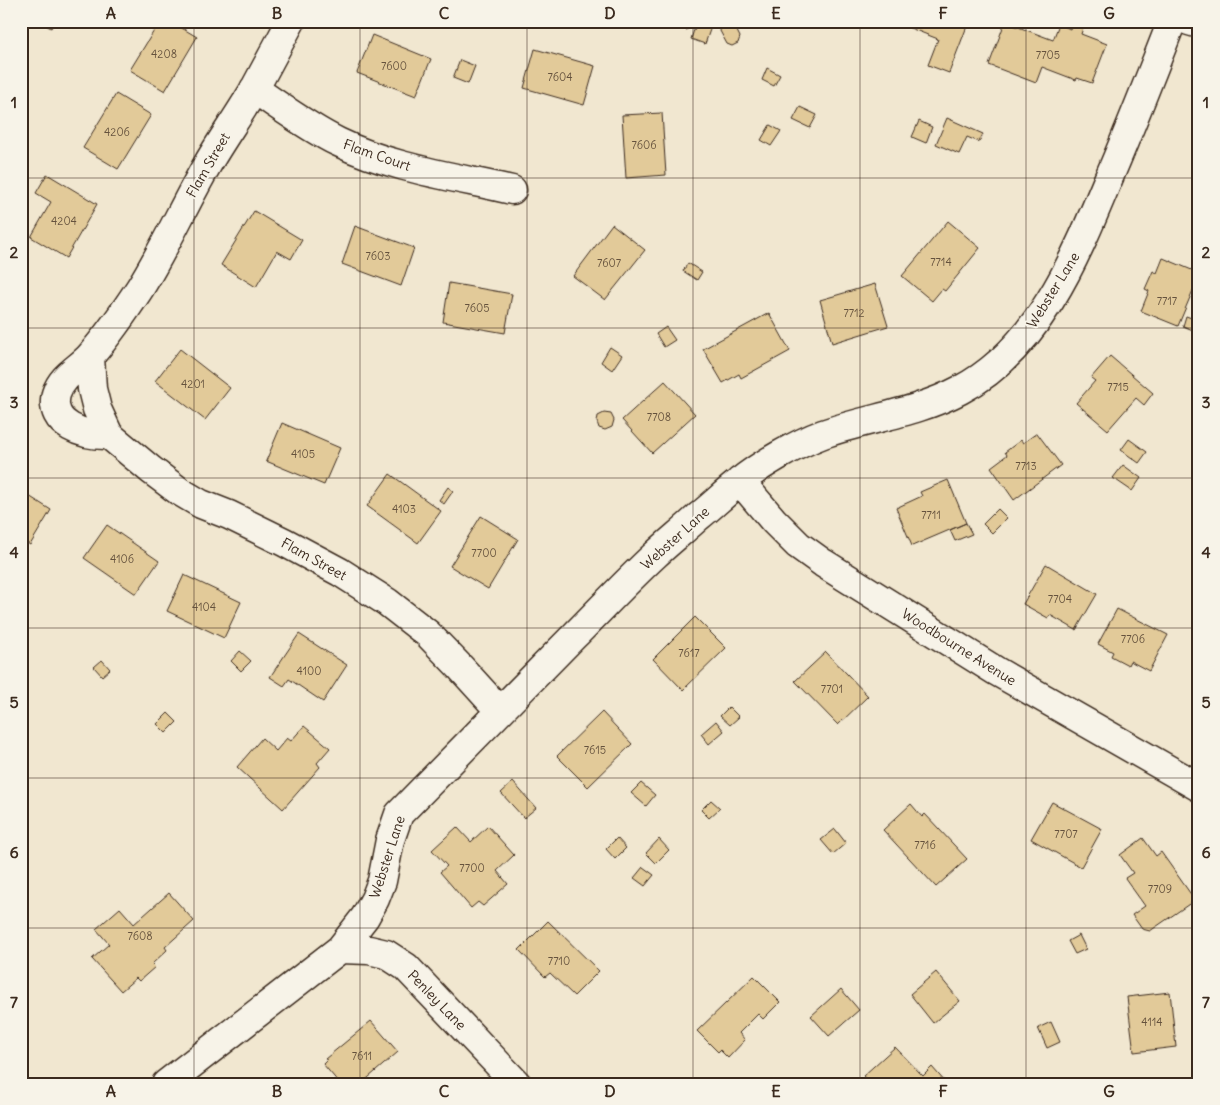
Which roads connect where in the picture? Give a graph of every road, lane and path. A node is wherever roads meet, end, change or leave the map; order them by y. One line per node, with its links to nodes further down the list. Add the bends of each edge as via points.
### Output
1 (290, 21): 5 (street, Flam Street)
2 (1172, 21): 9 (street, Webster Lane, via 1083,239 1041,314 1012,350 989,372 960,390 904,412 822,435 795,447)
3 (1189, 21): 4 (street)
4 (1199, 24)
5 (254, 89): 6 (street, Flam Court, via 307,124 360,151 403,165); 7 (street, Flam Street, via 207,165 141,286)
6 (512, 190)
7 (90, 357): 8 (street, Flam Street, via 92,389); 8 (street, Flam Street, via 63,380 56,393 56,409 66,424 76,430 96,436)
8 (109, 435): 10 (street, Flam Street, via 179,491 284,542 387,602 428,634)
9 (740, 481): 10 (street, Webster Lane, via 654,556); 11 (street, Woodbourne Avenue, via 798,545 823,563 996,671)
10 (500, 711): 12 (street, Webster Lane, via 399,814 375,899)
11 (1199, 787)
12 (340, 949): 13 (street, Webster Lane); 14 (street, Penley Lane, via 386,954 406,967)
13 (166, 1084)
14 (518, 1084)

